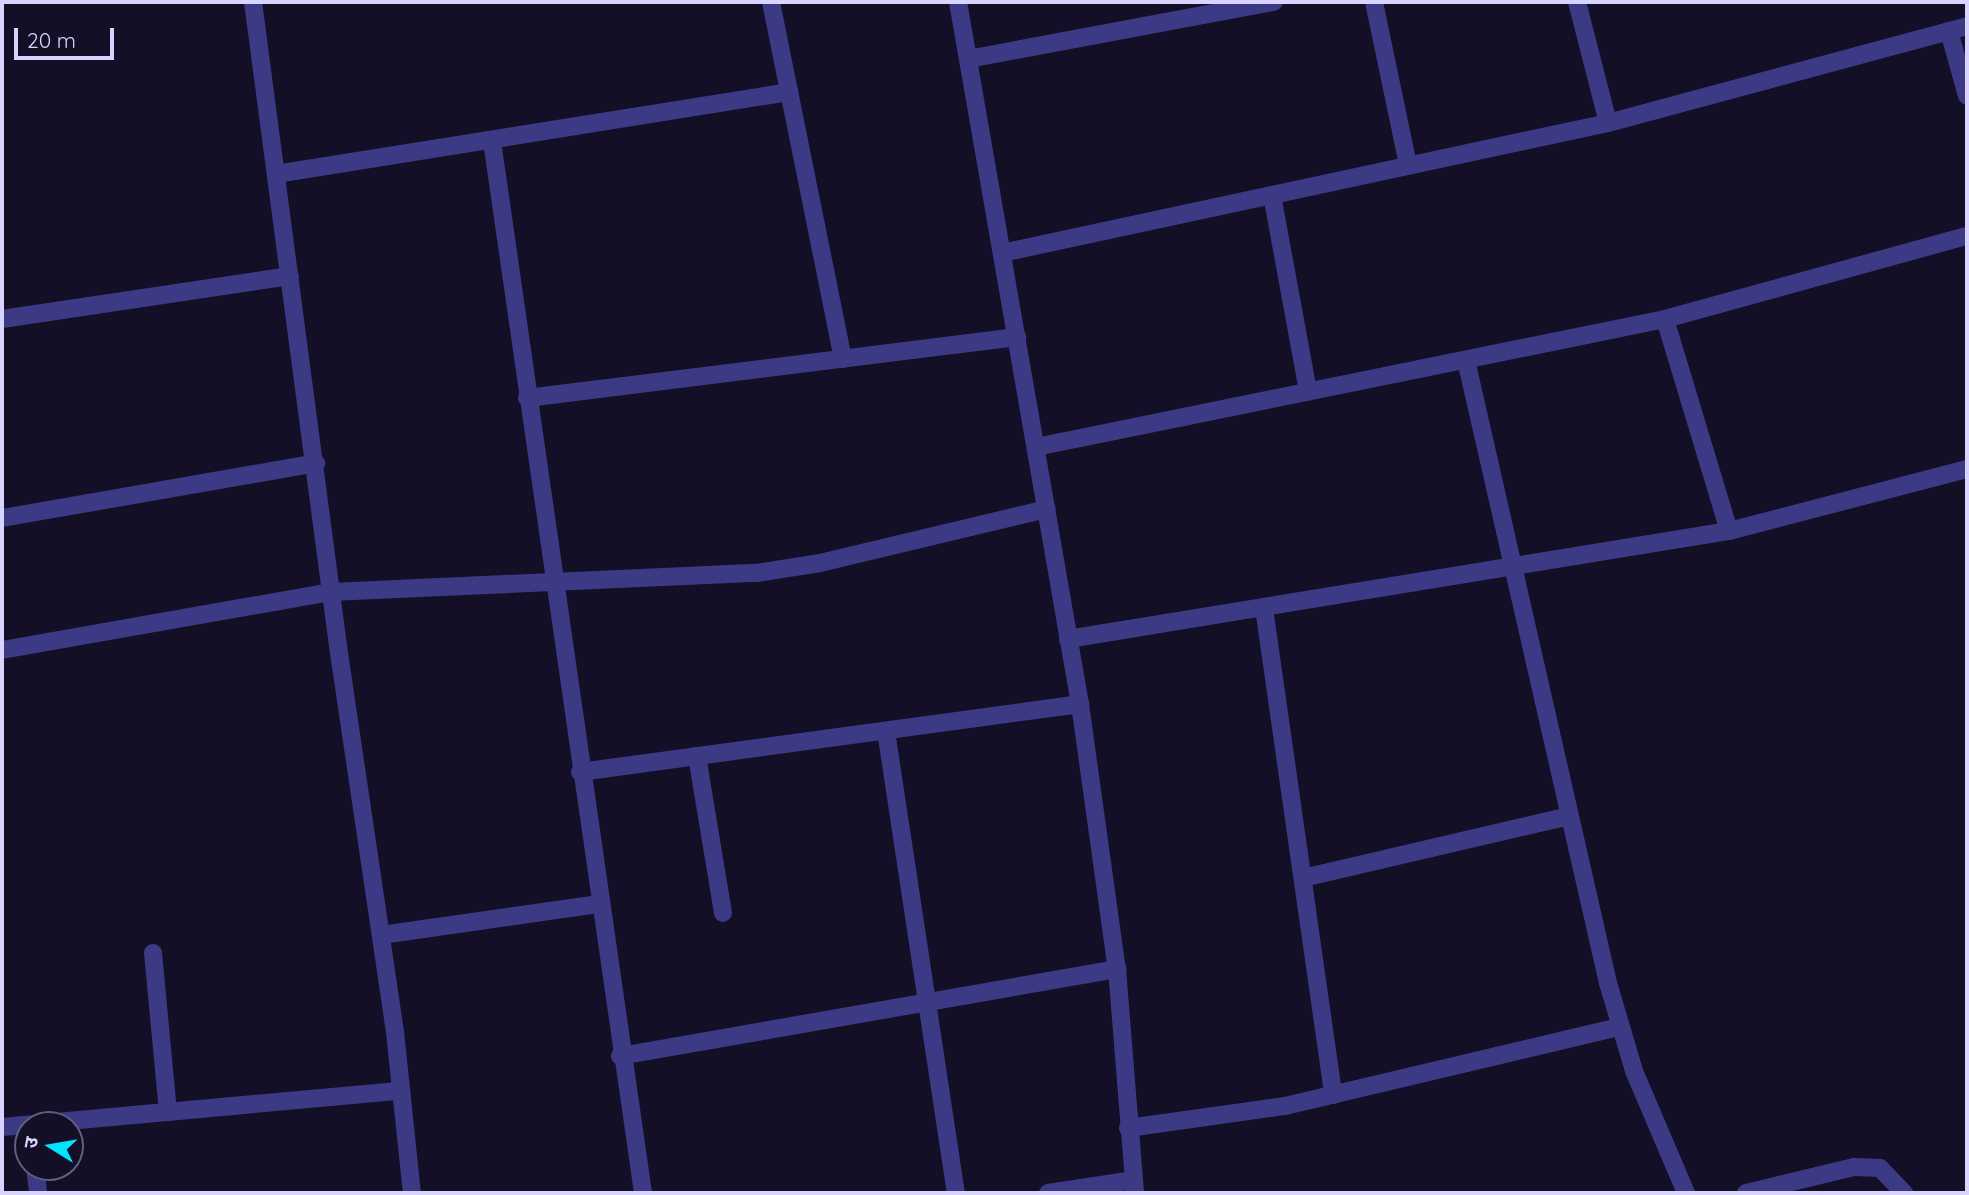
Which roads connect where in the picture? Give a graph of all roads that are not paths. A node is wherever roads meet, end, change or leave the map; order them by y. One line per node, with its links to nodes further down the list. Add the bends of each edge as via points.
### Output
1 (253, 2): 15 (street)
2 (771, 2): 10 (street)
3 (958, 2): 9 (street)
4 (1274, 2): 9 (street)
5 (1374, 2): 14 (street)
6 (1577, 2): 12 (street)
7 (1967, 26): 8 (street)
8 (1949, 31): 11 (street); 12 (street)
9 (968, 58): 18 (street)
10 (789, 92): 13 (street); 23 (street)
11 (1967, 96)
12 (1608, 123): 14 (street)
13 (492, 141): 15 (street); 26 (street)
14 (1408, 165): 16 (street)
15 (276, 174): 19 (street)
16 (1272, 195): 18 (street); 25 (street)
17 (1967, 236): 21 (street)
18 (1002, 253): 22 (street)
19 (290, 276): 20 (street); 28 (street)
20 (2, 319)
21 (1665, 319): 24 (street); 32 (street)
22 (1017, 337): 23 (street); 27 (street)
23 (843, 359): 26 (street)
24 (1466, 360): 25 (street); 33 (street)
25 (1308, 392): 27 (street)
26 (527, 398): 34 (street)
27 (1036, 447): 30 (street)
28 (316, 463): 31 (street); 35 (street)
29 (1967, 469): 32 (street)
30 (1047, 509): 34 (street, via 820,563 757,573); 37 (street)
31 (2, 518)
32 (1729, 531): 33 (street)
33 (1510, 567): 36 (street); 43 (street)
34 (553, 579): 35 (street); 42 (street)
35 (331, 592): 38 (street); 47 (street)
36 (1264, 608): 37 (street); 44 (street)
37 (1069, 639): 39 (street)
38 (2, 650)
39 (1080, 704): 40 (street); 49 (street)
40 (886, 731): 41 (street); 50 (street)
41 (697, 756): 42 (street); 46 (street)
42 (580, 772): 45 (street)
43 (1569, 816): 44 (street); 51 (street)
44 (1303, 878): 54 (street)
45 (598, 904): 47 (street); 52 (street)
46 (723, 913)
47 (381, 935): 53 (street)
48 (153, 953): 55 (street)
49 (1116, 969): 50 (street); 57 (street)
50 (928, 1000): 52 (street); 61 (street)
51 (1620, 1027): 54 (street); 63 (street)
52 (620, 1056): 60 (street)
53 (401, 1091): 55 (street); 59 (street)
54 (1334, 1095): 57 (street)
55 (168, 1112): 56 (street)
56 (84, 1120)
57 (1128, 1128): 58 (street)
58 (1134, 1187): 62 (street)
59 (412, 1193)
60 (643, 1193)
61 (956, 1193)
62 (1048, 1193)
63 (1686, 1193)
64 (1746, 1193): 65 (street, via 1854,1167 1880,1168)
65 (1904, 1193)

